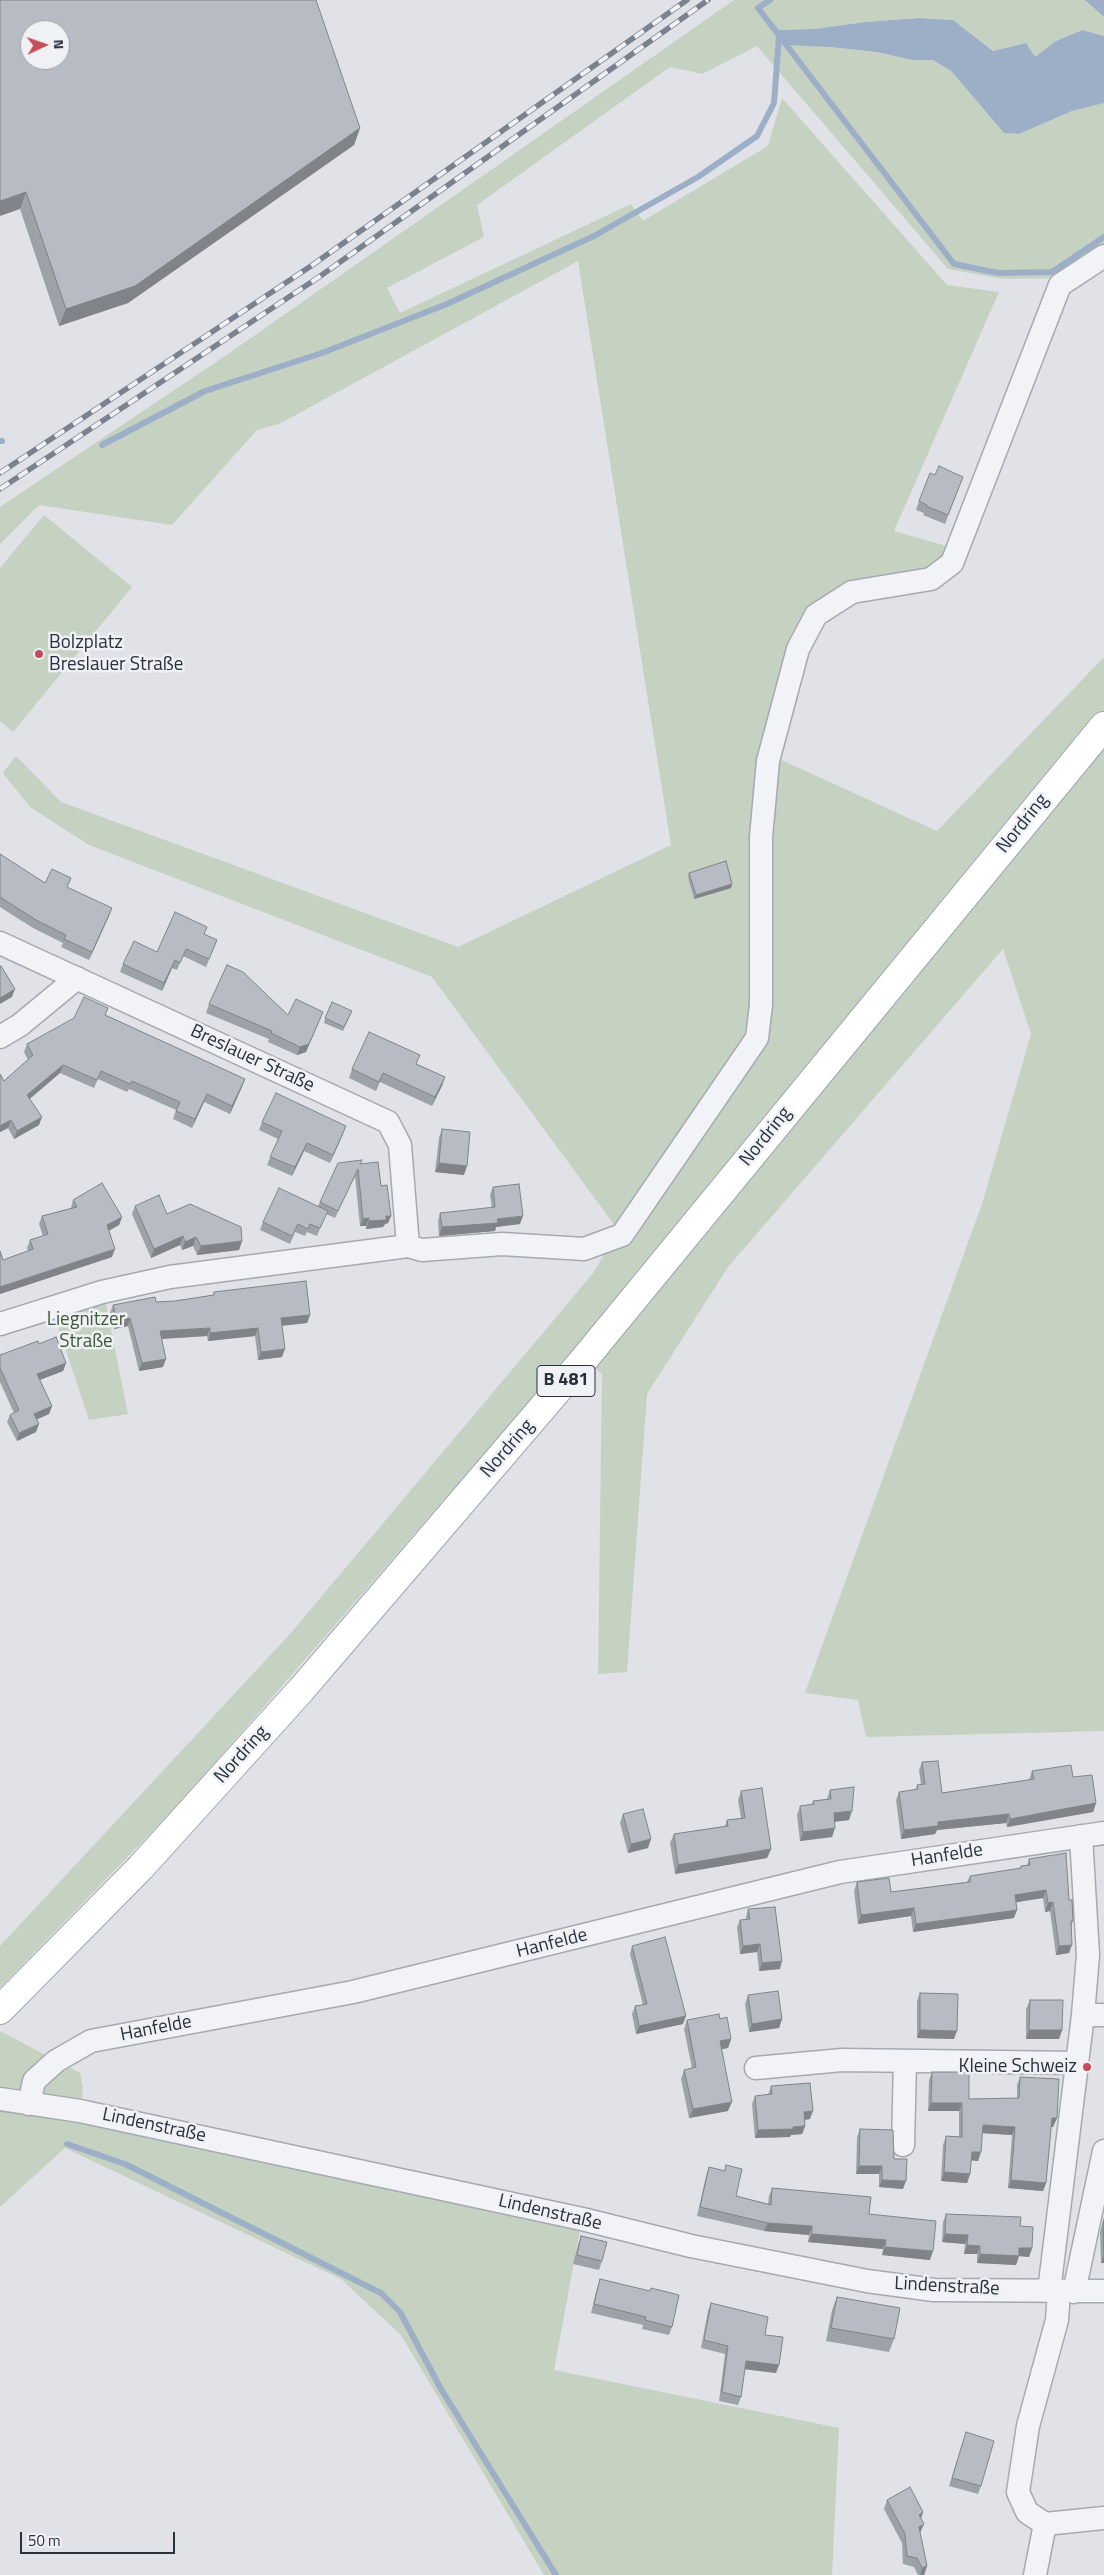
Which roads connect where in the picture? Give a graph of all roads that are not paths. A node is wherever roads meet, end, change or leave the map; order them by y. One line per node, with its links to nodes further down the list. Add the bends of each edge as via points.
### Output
1 (1104, 256): 6 (street, via 1060,285 952,563 931,579 852,592 816,615 798,649 768,761 761,837 762,1005 757,1038 645,1203 622,1235 584,1249 502,1244 422,1250)
2 (1104, 726): 10 (main road, Nordring / B 481, via 586,1357 307,1682 141,1867)
3 (0, 944): 4 (street, Breslauer Straße)
4 (78, 978): 5 (street, via 20,1025); 6 (street, Breslauer Straße, via 388,1122 400,1144)
5 (0, 1036)
6 (408, 1246): 7 (street, via 170,1277 102,1292)
7 (0, 1324)
8 (1104, 1833): 9 (street, Hanfelde)
9 (1081, 1836): 11 (street); 16 (street, Hanfelde, via 840,1872 353,1992 91,2041 56,2060 34,2081)
10 (0, 2010)
11 (1094, 2015): 13 (street)
12 (905, 2061): 13 (street); 14 (street, via 842,2060); 17 (street)
13 (1077, 2063): 19 (street)
14 (756, 2068)
15 (0, 2099): 16 (street, Lindenstraße)
16 (29, 2104): 19 (street, Lindenstraße, via 80,2111 299,2157 690,2246 867,2282 934,2290)
17 (903, 2145)
18 (1104, 2151): 19 (street)
19 (1061, 2291): 20 (street, Lindenstraße); 22 (street, via 1057,2320 1028,2426 1018,2492 1027,2512)
20 (1104, 2291)
21 (1104, 2518): 22 (street)
22 (1045, 2524): 23 (street)
23 (1035, 2575)

